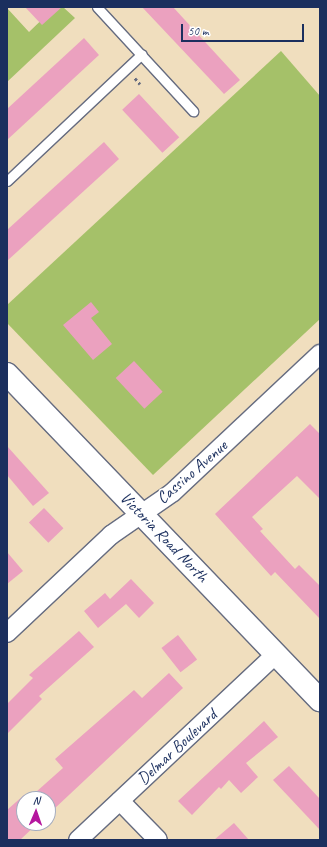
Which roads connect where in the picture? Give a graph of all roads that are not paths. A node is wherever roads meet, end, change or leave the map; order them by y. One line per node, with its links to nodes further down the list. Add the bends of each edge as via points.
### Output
1 (97, 7): 2 (lane)
2 (142, 54): 3 (lane); 4 (lane)
3 (193, 111)
4 (7, 181)
5 (317, 362): 7 (street, Cassino Avenue, via 173,492)
6 (7, 374): 7 (main road, Victoria Road North)
7 (142, 514): 8 (street, Cassino Avenue, via 111,535); 9 (main road, Victoria Road North)
8 (7, 633)
9 (276, 654): 10 (main road, Victoria Road North); 11 (street, Delmar Boulevard)
10 (320, 700)
11 (120, 801): 12 (street, Delmar Boulevard); 13 (street)
12 (78, 840)
13 (158, 840)

